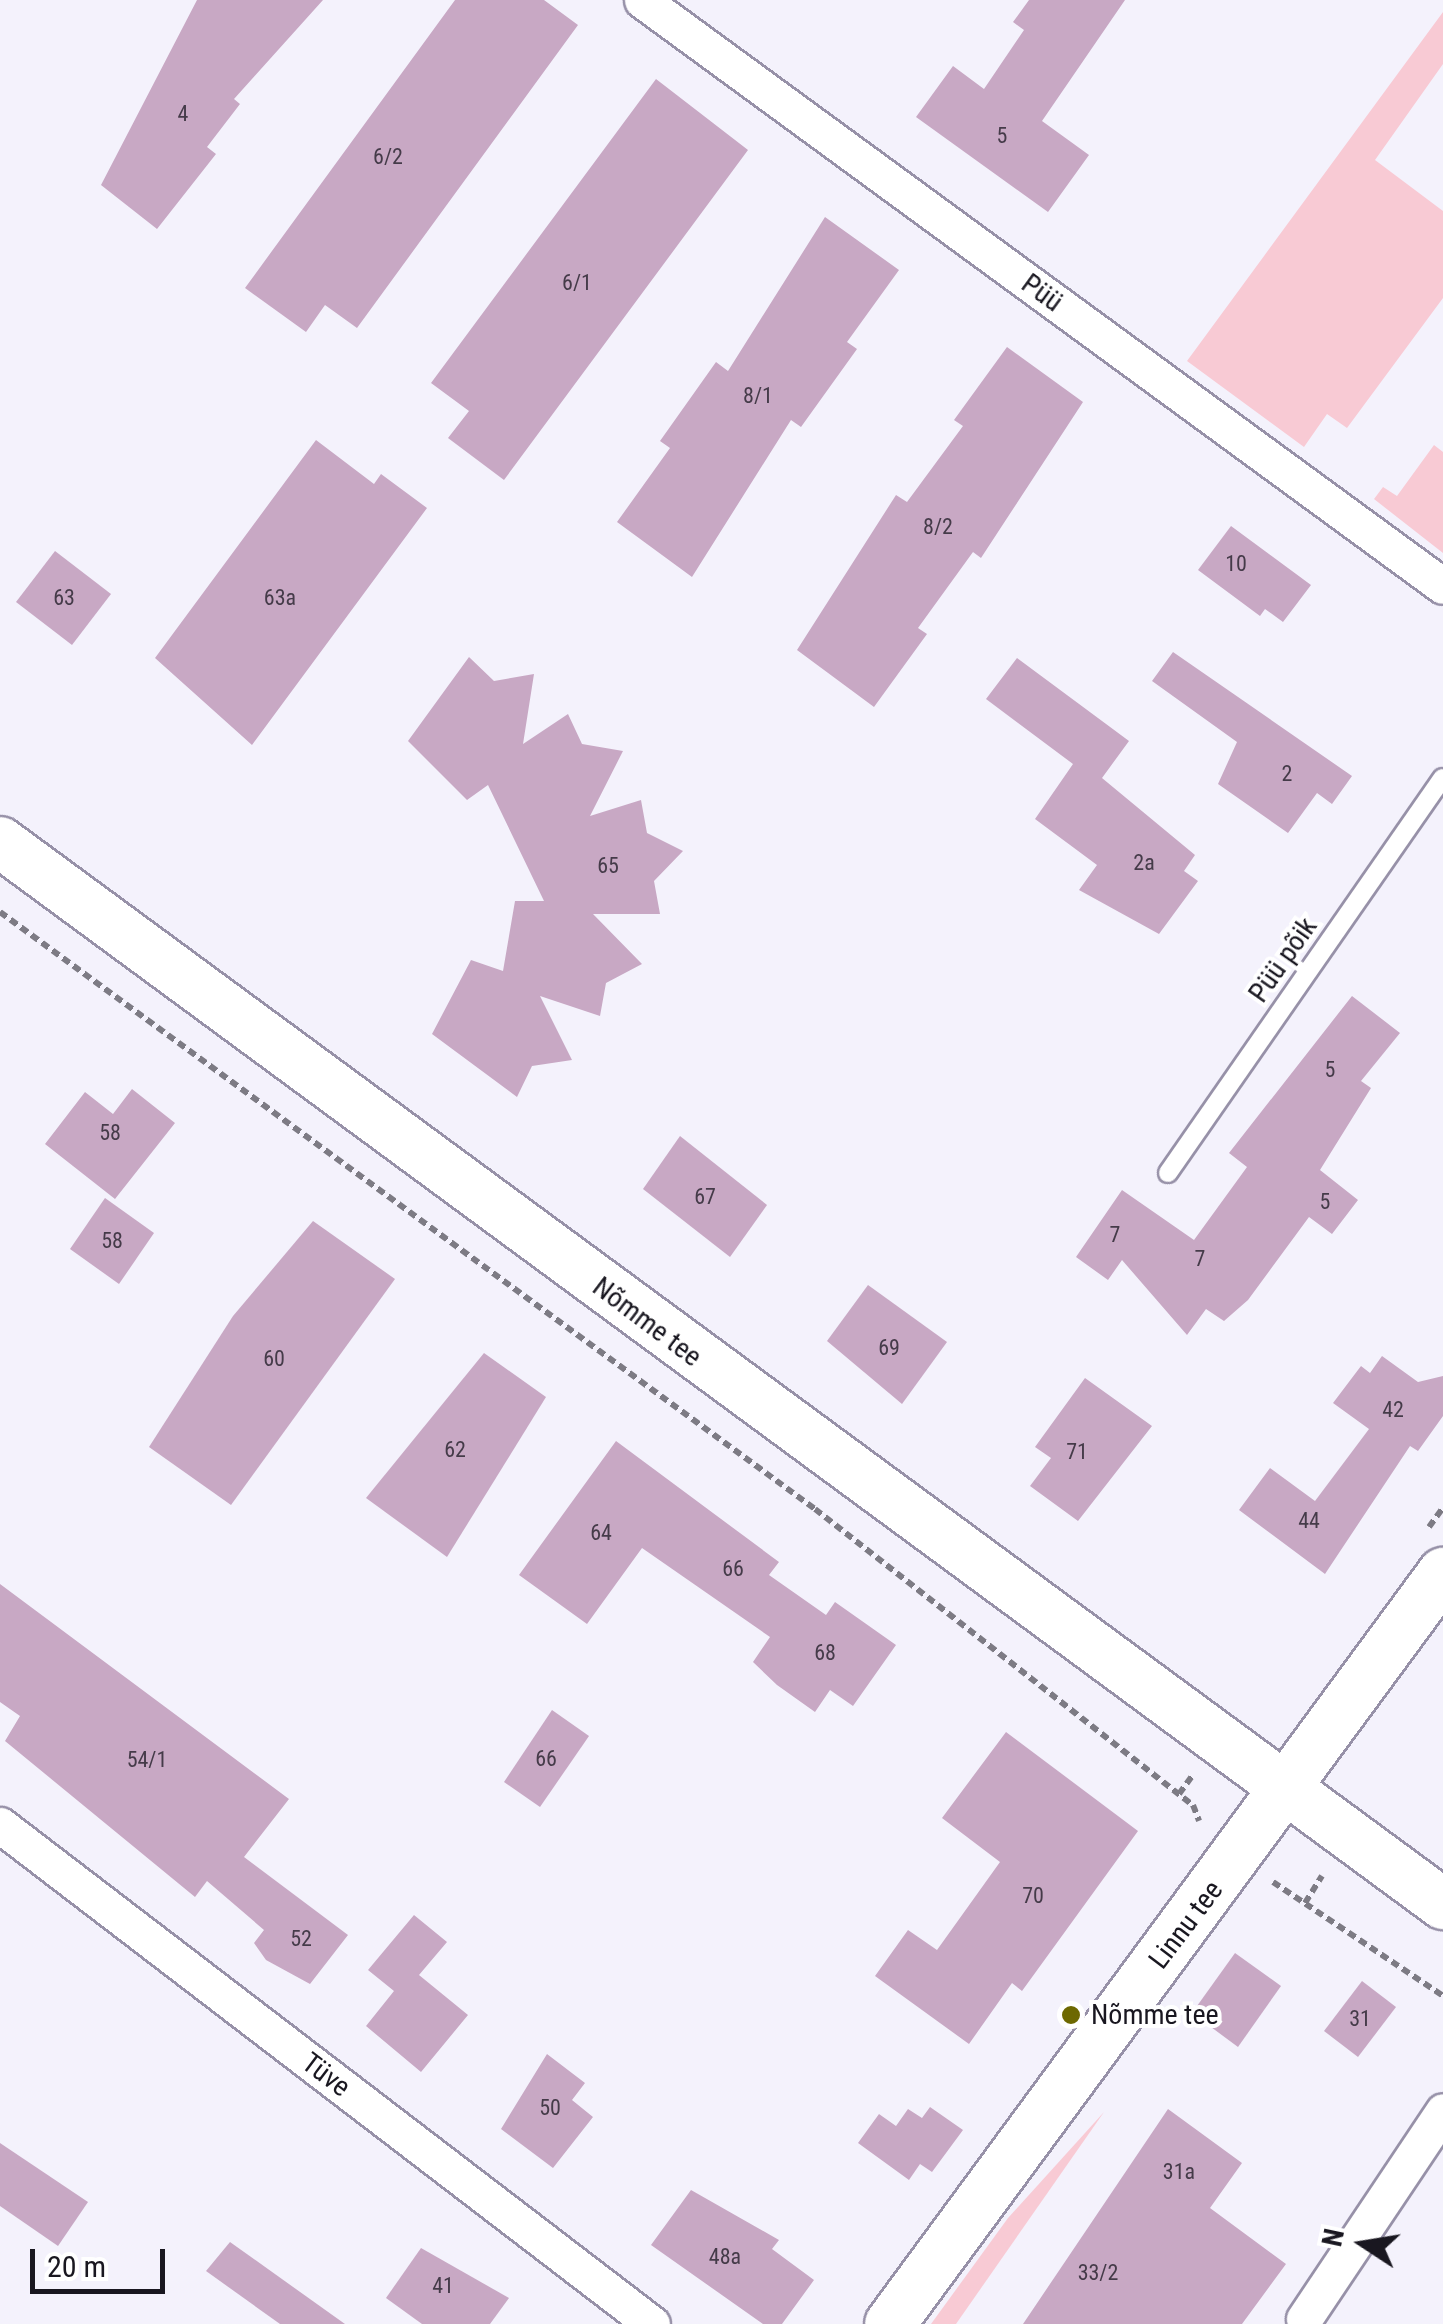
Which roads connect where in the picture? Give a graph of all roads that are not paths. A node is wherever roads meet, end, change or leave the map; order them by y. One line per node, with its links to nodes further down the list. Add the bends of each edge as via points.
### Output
1 (642, 0): 2 (street, Püü)
2 (1443, 586)
3 (1443, 778): 5 (lane, Püü põik)
4 (0, 842): 7 (street, Nõmme tee)
5 (1168, 1173)
6 (1443, 1573): 7 (street, Linnu tee)
7 (1286, 1793): 9 (street, Nõmme tee); 13 (street, Linnu tee)
8 (0, 1825): 12 (street, Tüve)
9 (1443, 1904)
10 (1443, 2111): 11 (street)
11 (1304, 2319)
12 (652, 2324)
13 (890, 2324)

